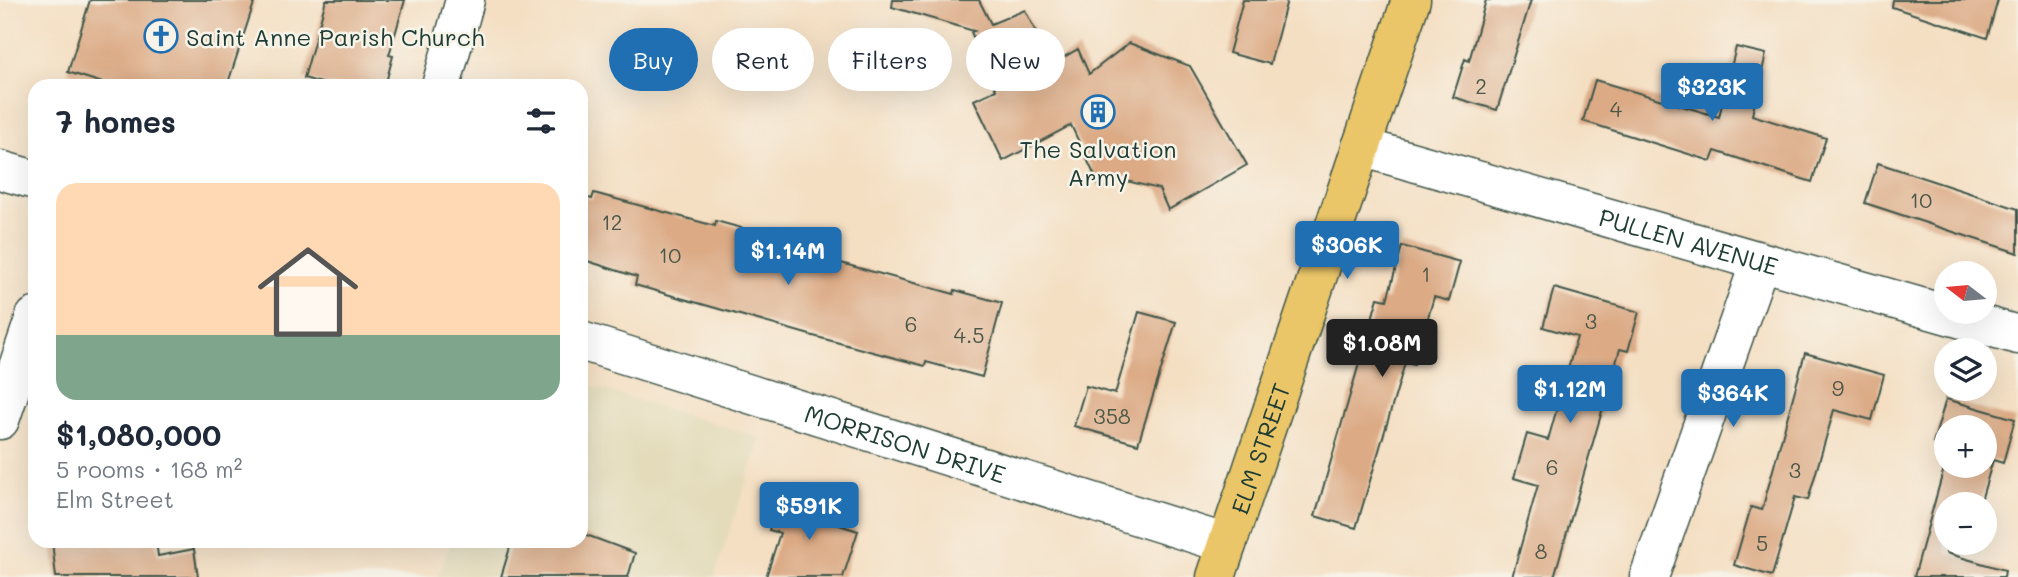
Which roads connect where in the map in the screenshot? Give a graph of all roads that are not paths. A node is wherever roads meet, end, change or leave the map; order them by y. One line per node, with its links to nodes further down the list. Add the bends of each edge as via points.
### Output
1 (465, 0): 3 (street)
2 (1411, 0): 4 (main road, ELM STREET)
3 (443, 79)
4 (1361, 147): 7 (street, PULLEN AVENUE); 12 (main road, ELM STREET)
5 (0, 170): 6 (street)
6 (28, 178)
7 (1760, 262): 8 (street, PULLEN AVENUE); 13 (street)
8 (2018, 335)
9 (28, 338): 11 (street)
10 (588, 343): 12 (street, MORRISON DRIVE)
11 (0, 420)
12 (1222, 560)
13 (1649, 577)

